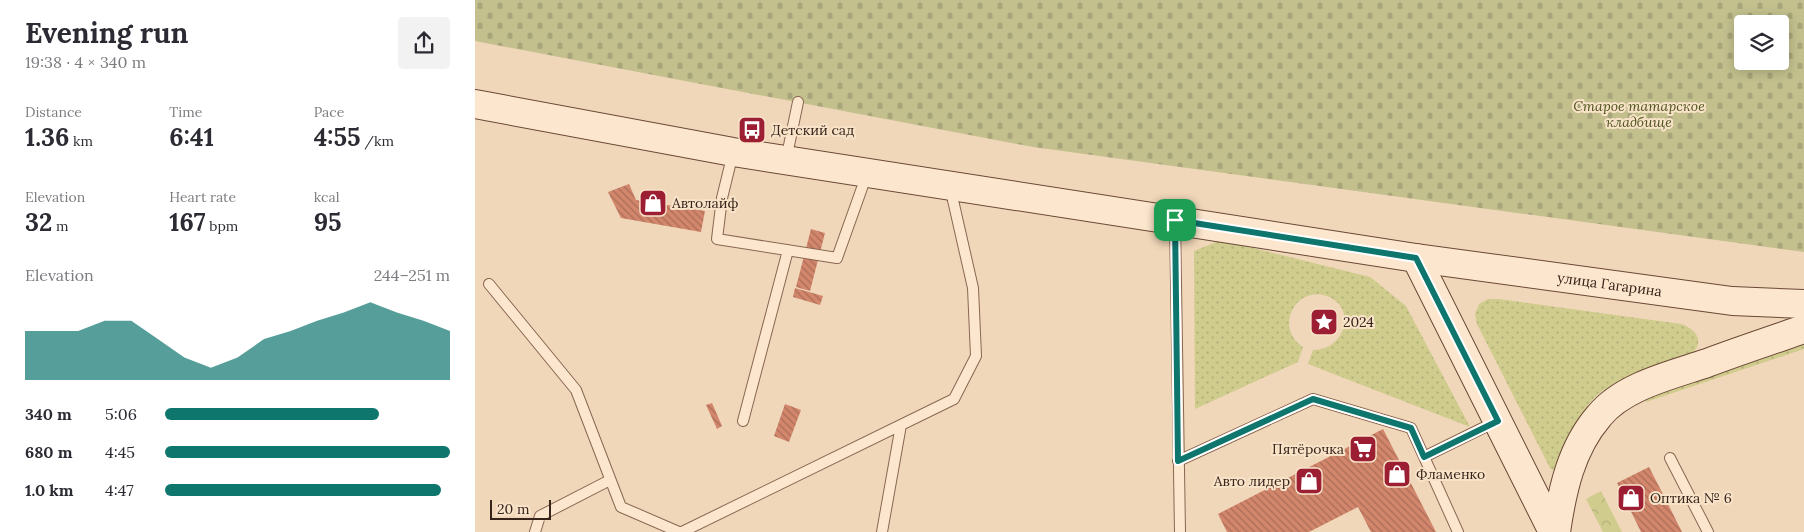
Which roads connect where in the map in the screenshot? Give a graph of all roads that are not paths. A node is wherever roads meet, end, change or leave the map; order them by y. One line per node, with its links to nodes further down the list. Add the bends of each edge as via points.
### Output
1 (798, 102): 4 (lane)
2 (475, 104): 3 (main road, улица Гагарина)
3 (733, 152): 4 (main road, улица Гагарина); 8 (lane, via 717,239)
4 (786, 161): 5 (main road, улица Гагарина)
5 (867, 173): 6 (main road, улица Гагарина); 8 (lane, via 837,258)
6 (950, 186): 7 (main road, улица Гагарина); 15 (lane, via 973,288 976,356 954,399)
7 (1175, 220): 9 (main road, улица Гагарина); 18 (lane)
8 (788, 250): 13 (lane)
9 (1416, 258): 11 (main road, улица Гагарина, via 1732,301); 14 (main road)
10 (489, 284): 19 (lane, via 576,390)
11 (1804, 304)
12 (1804, 329): 25 (main road, via 1649,383 1617,399 1599,415 1576,453)
13 (743, 421)
14 (1498, 421): 16 (lane); 25 (main road)
15 (901, 425): 21 (lane); 22 (lane)
16 (1424, 457): 18 (lane, via 1411,428 1313,399); 24 (lane)
17 (1670, 458): 26 (lane)
18 (1178, 461): 23 (lane)
19 (610, 480): 20 (lane, via 541,516); 21 (lane, via 621,507)
20 (535, 532)
21 (681, 532)
22 (882, 532)
23 (1180, 532)
24 (1458, 532)
25 (1554, 532)
26 (1708, 532)

